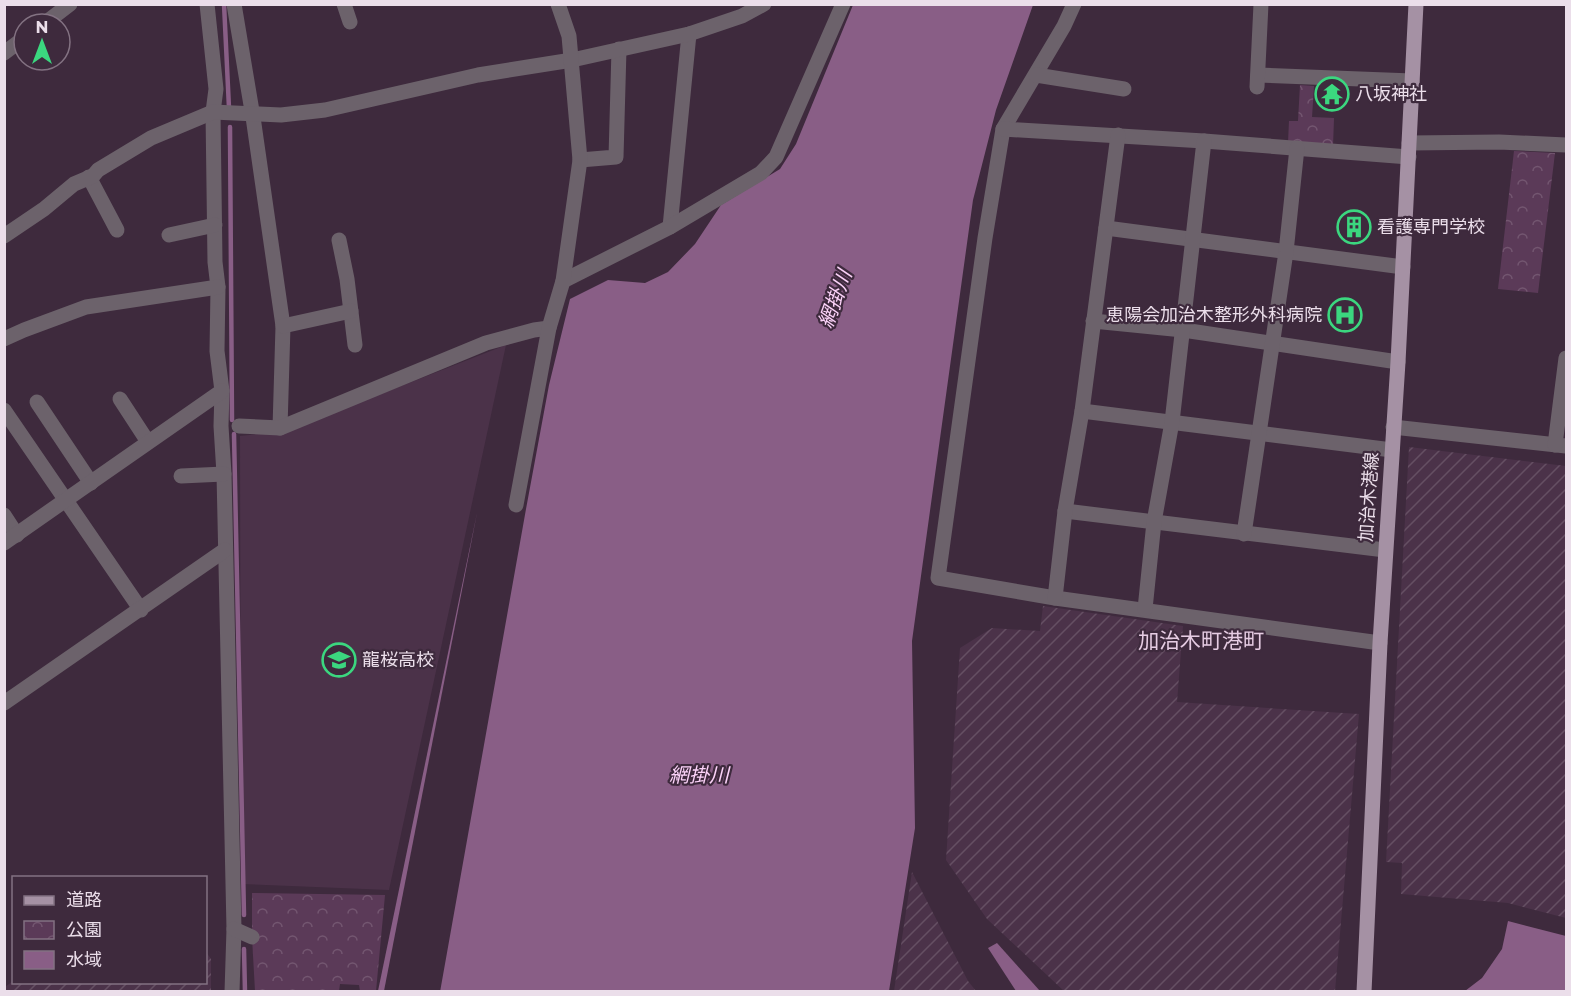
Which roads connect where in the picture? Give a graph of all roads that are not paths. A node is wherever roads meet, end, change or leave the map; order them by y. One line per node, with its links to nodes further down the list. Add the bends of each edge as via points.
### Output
1 (207, 4): 17 (street, via 216,89)
2 (234, 4): 18 (street)
3 (344, 4): 10 (street)
4 (558, 4): 13 (street)
5 (764, 4): 11 (street)
6 (843, 4): 28 (street, via 776,157 761,173)
7 (1074, 4): 14 (street)
8 (1261, 4): 15 (street, via 1257,81)
9 (1416, 4): 15 (main road, 加治木港線)
10 (350, 22)
11 (689, 34): 12 (street); 28 (street)
12 (619, 50): 13 (street); 25 (street, via 616,157)
13 (572, 60): 18 (street, via 478,75 325,110 281,115); 25 (street)
14 (1036, 75): 16 (street); 19 (street)
15 (1412, 81): 24 (main road, 加治木港線)
16 (1124, 89)
17 (213, 112): 18 (street); 26 (street, via 151,138); 27 (street)
18 (252, 113): 41 (street)
19 (1003, 129): 20 (street); 74 (street, via 938,578)
20 (1118, 135): 21 (street); 29 (street)
21 (1204, 141): 23 (street); 34 (street)
22 (1566, 145): 24 (street, via 1498,142)
23 (1298, 148): 24 (street); 35 (street)
24 (1409, 150): 36 (main road, 加治木港線)
25 (580, 160): 37 (street)
26 (89, 177): 30 (street); 32 (street)
27 (215, 225): 31 (street); 38 (street)
28 (670, 227): 37 (street)
29 (1106, 228): 34 (street); 40 (street)
30 (117, 230)
31 (169, 235)
32 (4, 236)
33 (339, 240): 39 (street)
34 (1193, 240): 35 (street); 43 (street)
35 (1286, 252): 36 (street); 45 (street)
36 (1403, 267): 48 (main road, 加治木港線)
37 (563, 281): 42 (street)
38 (218, 287): 44 (street, via 86,306); 49 (street, via 217,351)
39 (351, 311): 41 (street); 46 (street)
40 (1093, 321): 43 (street); 53 (street)
41 (283, 326): 57 (street)
42 (549, 328): 57 (street, via 486,344); 66 (street)
43 (1182, 330): 45 (street); 54 (street)
44 (4, 339)
45 (1272, 344): 48 (street); 58 (street)
46 (355, 345)
47 (1566, 358): 60 (street)
48 (1398, 362): 56 (main road, 加治木港線)
49 (222, 391): 59 (street); 62 (street)
50 (120, 399): 59 (street)
51 (37, 402): 64 (street)
52 (4, 410): 65 (street)
53 (1082, 411): 54 (street); 67 (street)
54 (1172, 422): 58 (street); 69 (street)
55 (239, 426): 57 (street)
56 (1393, 427): 60 (street); 61 (main road, 加治木港線)
57 (280, 428)
58 (1259, 433): 61 (street); 70 (street)
59 (148, 442): 64 (street)
60 (1561, 445)
61 (1392, 450): 73 (main road, 加治木港線)
62 (224, 474): 63 (street); 72 (street)
63 (181, 476)
64 (90, 483): 65 (street)
65 (65, 501): 71 (street); 76 (street)
66 (516, 505)
67 (1065, 511): 69 (street); 74 (street)
68 (4, 516): 71 (street)
69 (1154, 522): 70 (street); 75 (street)
70 (1244, 534): 73 (street)
71 (11, 539)
72 (225, 550): 76 (street); 79 (street)
73 (1385, 550): 77 (main road, 加治木港線)
74 (1055, 598): 75 (street)
75 (1145, 609): 77 (street)
76 (141, 610): 78 (street)
77 (1380, 643): 82 (main road, 加治木港線)
78 (4, 703)
79 (234, 929): 80 (street); 81 (street)
80 (252, 937)
81 (232, 992)
82 (1364, 992)

